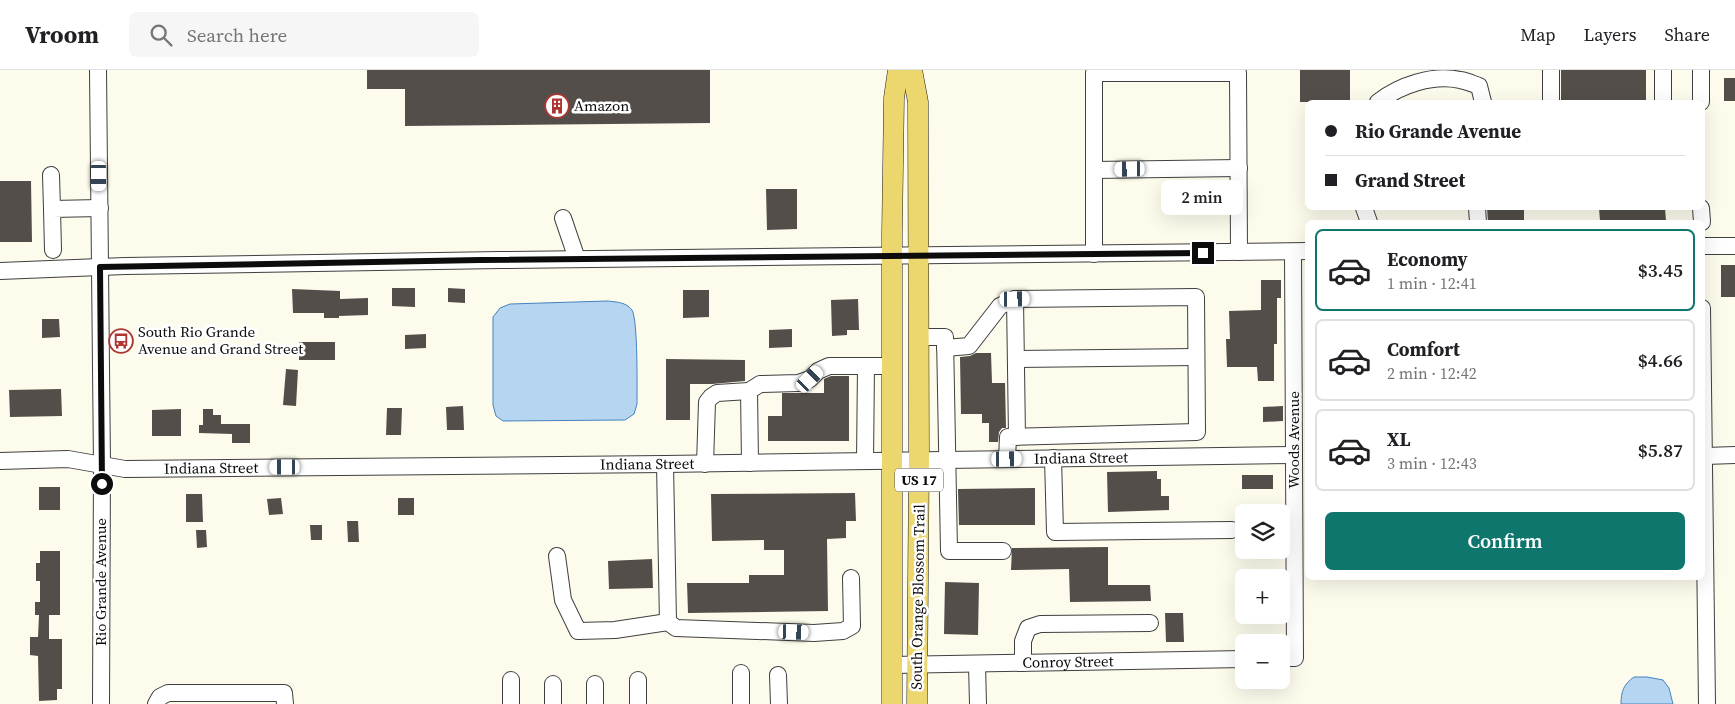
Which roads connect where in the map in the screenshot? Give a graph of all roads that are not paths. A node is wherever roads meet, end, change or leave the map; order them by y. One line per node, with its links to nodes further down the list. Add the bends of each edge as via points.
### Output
1 (98, 70): 15 (street, Rio Grande Avenue)
2 (898, 70): 24 (main road, South Orange Blossom Trail / US 17, via 894,98)
3 (912, 70): 25 (main road, South Orange Blossom Trail / US 17, via 918,102)
4 (1550, 70): 9 (street)
5 (1663, 70): 10 (street)
6 (1700, 70): 11 (street)
7 (1382, 100): 8 (street, via 1428,79 1460,79 1479,86)
8 (1482, 100)
9 (1551, 100)
10 (1663, 100)
11 (1701, 100)
12 (1239, 168): 13 (street); 13 (street, via 1238,73 1094,73); 22 (street)
13 (1094, 170): 23 (street)
14 (51, 175): 16 (street)
15 (100, 208): 16 (street); 27 (street, Rio Grande Avenue)
16 (52, 209): 20 (street)
17 (563, 218): 26 (street)
18 (1705, 246): 19 (street)
19 (1735, 246)
20 (53, 250)
21 (1300, 251): 22 (street); 38 (street, Woods Avenue)
22 (1239, 252): 23 (street)
23 (1094, 254): 25 (street)
24 (892, 256): 25 (street); 26 (street); 35 (main road, South Orange Blossom Trail / US 17)
25 (917, 256): 30 (main road, South Orange Blossom Trail / US 17)
26 (577, 259): 27 (street)
27 (100, 267): 28 (street); 51 (street, Rio Grande Avenue)
28 (0, 271)
29 (1015, 299): 31 (street, via 1000,306 969,346); 32 (street, via 1196,296); 33 (street)
30 (918, 337): 31 (street, via 944,337); 43 (main road, South Orange Blossom Trail / US 17)
31 (945, 348): 44 (street)
32 (1196, 357): 33 (street); 37 (street, via 1197,432)
33 (1016, 359): 37 (street)
34 (866, 366): 35 (street); 36 (street, via 830,366 798,383 760,384); 46 (street)
35 (892, 366): 47 (main road, South Orange Blossom Trail / US 17)
36 (749, 392): 48 (street); 50 (street, via 717,393 707,402)
37 (1017, 437): 42 (street, via 1008,437)
38 (1294, 455): 41 (street, Indiana Street); 58 (street, Woods Avenue)
39 (1705, 456): 40 (street); 82 (street)
40 (1735, 456)
41 (1053, 458): 42 (street, Indiana Street); 52 (street, via 1055,532)
42 (1007, 459): 44 (street, Indiana Street)
43 (919, 460): 44 (street, Indiana Street); 47 (street, Indiana Street); 61 (main road, South Orange Blossom Trail / US 17)
44 (946, 460): 53 (street, via 949,551)
45 (0, 461): 51 (street, Indiana Street, via 68,459)
46 (865, 461): 47 (street, Indiana Street); 48 (street, Indiana Street)
47 (893, 461): 63 (main road, South Orange Blossom Trail / US 17)
48 (750, 463): 50 (street, Indiana Street)
49 (665, 464): 50 (street, Indiana Street); 51 (street, Indiana Street, via 125,469); 56 (street)
50 (705, 464)
51 (102, 466): 70 (street, Rio Grande Avenue)
52 (1232, 530)
53 (1003, 551)
54 (557, 556): 56 (street, via 563,600 578,631 615,630)
55 (851, 578): 56 (street, via 852,626 843,631 814,633 676,628)
56 (668, 622)
57 (1150, 623): 60 (street, via 1040,624 1028,628 1023,641)
58 (1289, 634)
59 (1235, 659): 60 (street, Conroy Street)
60 (1024, 663): 62 (street, Conroy Street)
61 (917, 664): 62 (street, Conroy Street); 63 (street, Conroy Street); 80 (main road, South Orange Blossom Trail / US 17)
62 (977, 664): 81 (street)
63 (892, 665): 79 (main road, South Orange Blossom Trail / US 17)
64 (741, 673): 77 (street)
65 (778, 675): 78 (street)
66 (511, 680): 73 (street)
67 (638, 680): 76 (street)
68 (554, 684): 74 (street)
69 (595, 684): 75 (street)
70 (101, 704)
71 (156, 704): 72 (street, via 168,693 284,692)
72 (284, 704)
73 (511, 704)
74 (553, 704)
75 (596, 704)
76 (638, 704)
77 (741, 704)
78 (779, 704)
79 (892, 704)
80 (917, 704)
81 (978, 704)
82 (1707, 704)

